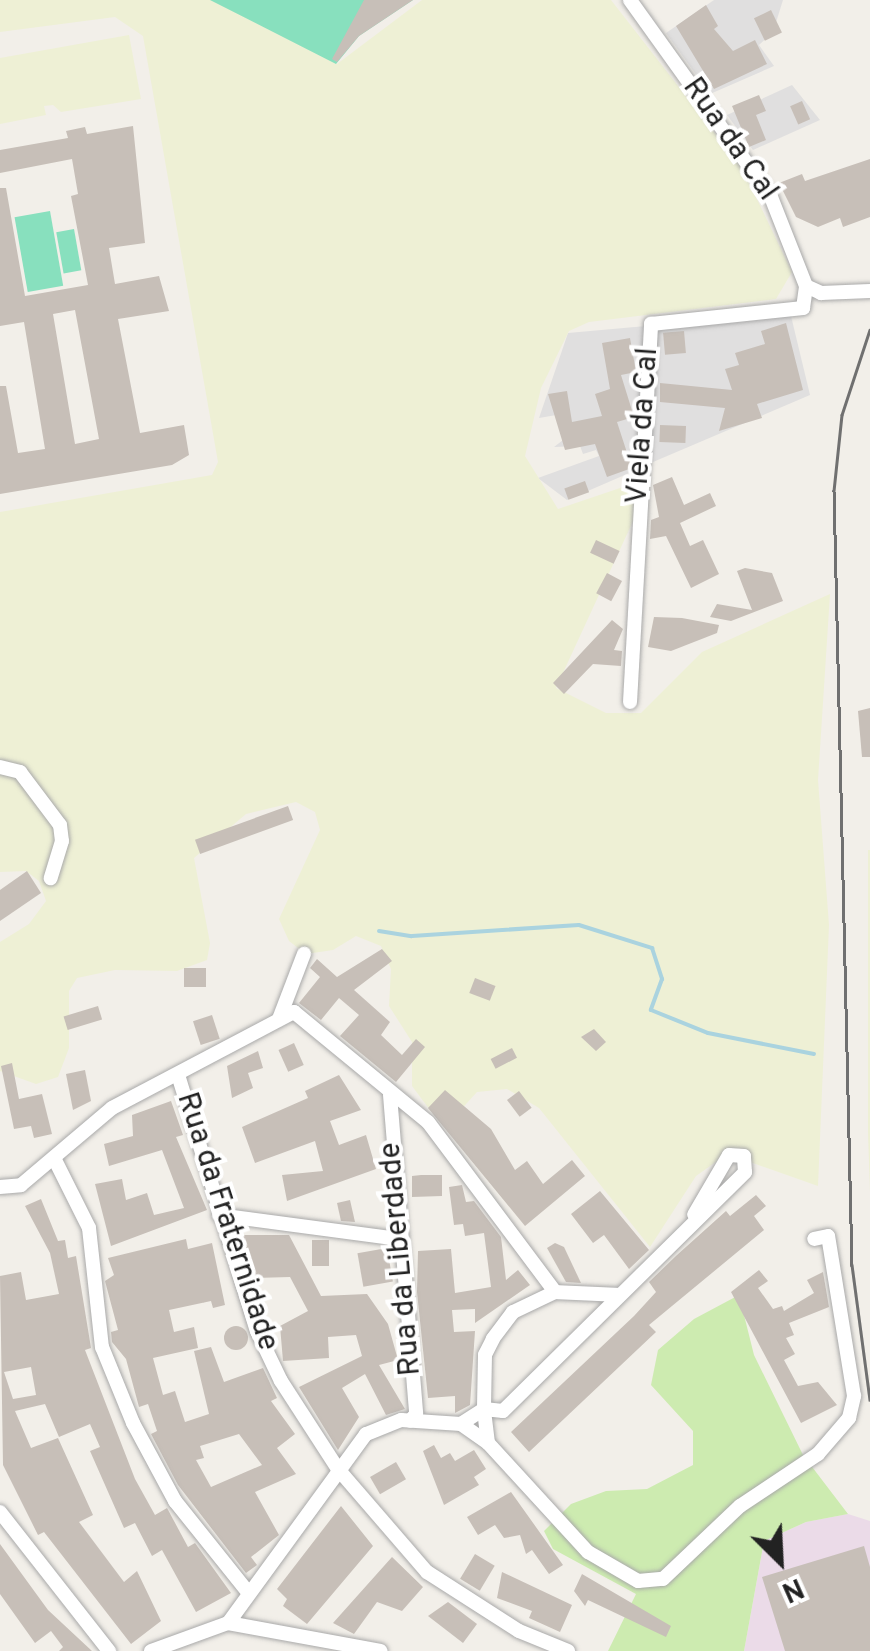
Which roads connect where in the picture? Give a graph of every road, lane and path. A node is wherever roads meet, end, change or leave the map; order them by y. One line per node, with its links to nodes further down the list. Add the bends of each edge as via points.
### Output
1 (630, 0): 2 (street, Rua da Cal, via 771,197)
2 (806, 286): 3 (street); 4 (street, Viela da Cal, via 803,308 651,324)
3 (870, 290)
4 (630, 702)
5 (0, 767): 6 (street, via 20,772 60,825)
6 (51, 878)
7 (304, 954): 8 (street)
8 (279, 1019): 9 (street); 10 (street, via 294,1012)
9 (179, 1078): 11 (street, via 112,1108); 13 (street, Rua da Fraternidade)
10 (390, 1095): 15 (street, Rua da Liberdade); 17 (street, via 428,1122)
11 (54, 1158): 12 (street, via 21,1185); 25 (street, via 89,1228 102,1346 133,1423 176,1500)
12 (0, 1188)
13 (220, 1215): 15 (street); 23 (street, Rua da Fraternidade, via 280,1382)
14 (694, 1216): 18 (street)
15 (398, 1239): 20 (street, Rua da Liberdade, via 416,1414)
16 (814, 1239): 22 (street, via 828,1236 854,1396 848,1418 828,1442 740,1506 656,1581 638,1581 588,1552)
17 (555, 1292): 18 (street); 19 (street, via 514,1312 492,1338)
18 (619, 1295): 19 (street, via 503,1410)
19 (484, 1408): 21 (street); 22 (street)
20 (410, 1421): 21 (street); 23 (street, via 366,1434)
21 (461, 1424): 22 (street)
22 (488, 1444)
23 (338, 1469): 25 (street); 27 (street, Rua da Fraternidade, via 427,1572)
24 (0, 1512): 28 (street)
25 (248, 1592): 26 (street)
26 (228, 1623): 29 (street); 30 (street)
27 (518, 1631): 31 (street); 32 (street, Rua da Fraternidade)
28 (109, 1651)
29 (152, 1651)
30 (380, 1651)
31 (521, 1651)
32 (568, 1651)

